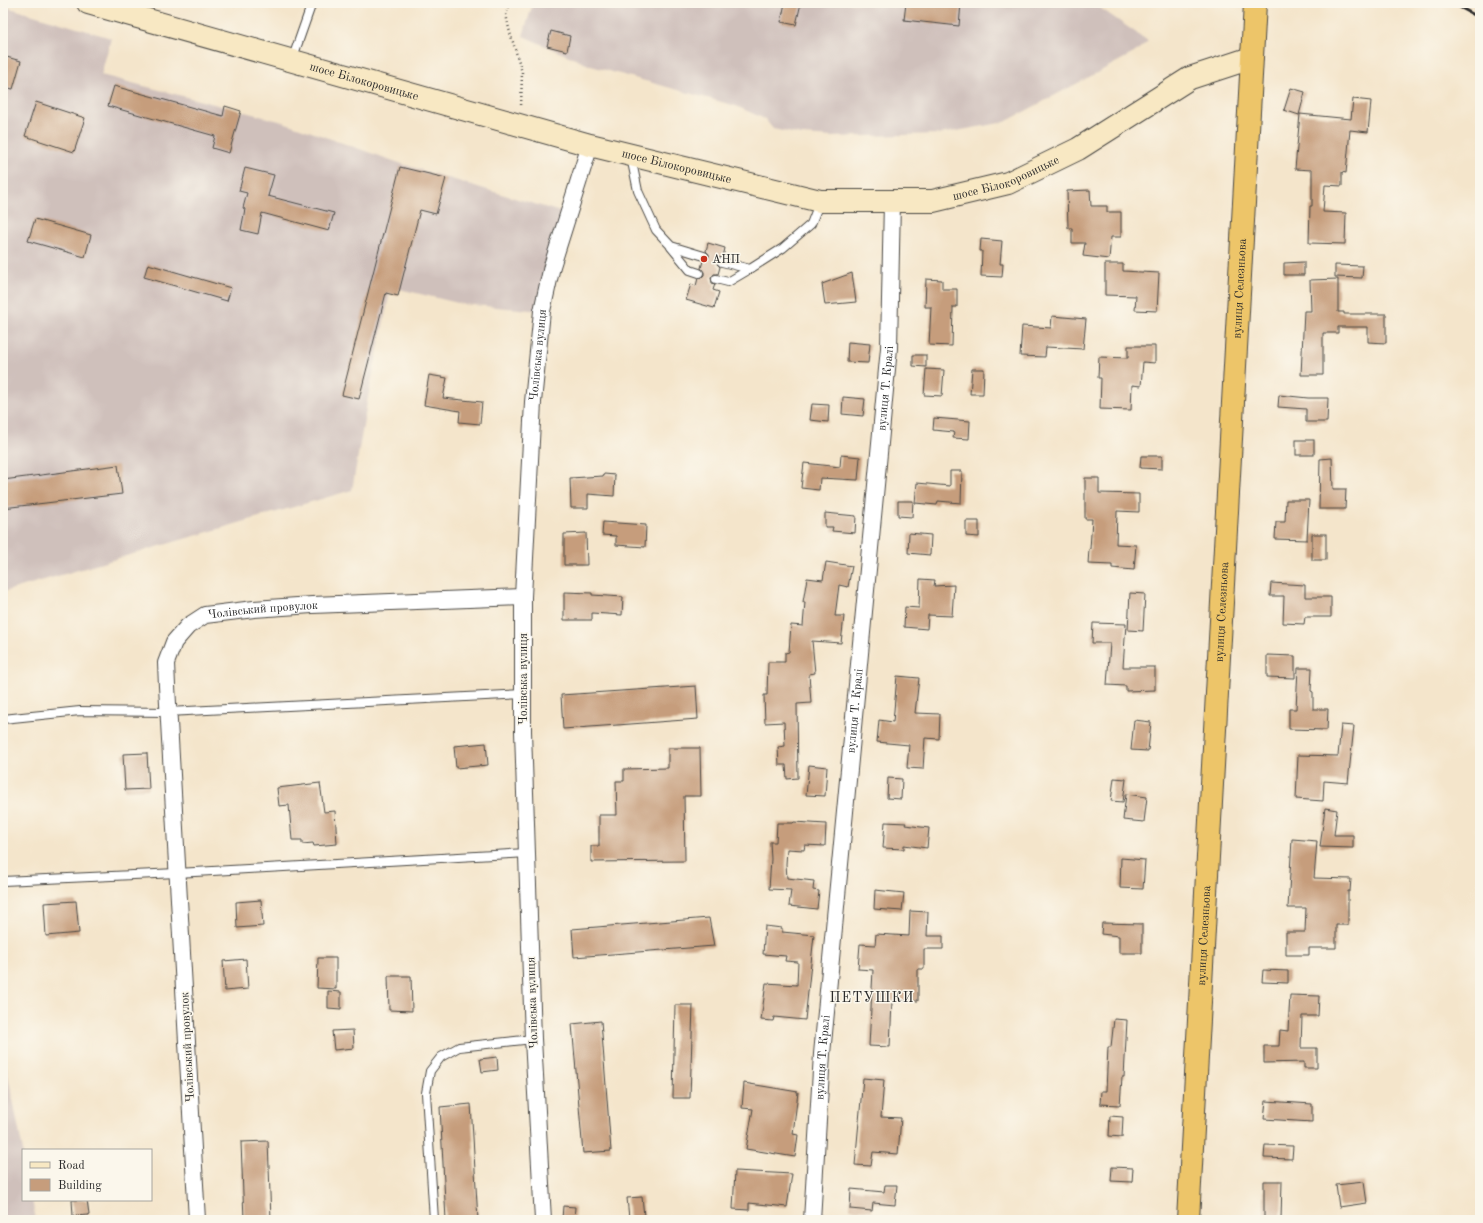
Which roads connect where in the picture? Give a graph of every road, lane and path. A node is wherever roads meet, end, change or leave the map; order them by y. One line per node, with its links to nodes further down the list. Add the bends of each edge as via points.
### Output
1 (88, 3): 6 (main road, шосе Білокоровицьке)
2 (312, 3): 6 (lane)
3 (510, 3): 7 (path, via 506,14 522,72)
4 (1255, 3): 5 (highway, вулиця Селезньова)
5 (1251, 58): 11 (main road, шосе Білокоровицьке, via 1190,78 1078,149 1008,183 933,200); 30 (highway, вулиця Селезньова)
6 (291, 60): 7 (main road, шосе Білокоровицьке)
7 (521, 125): 8 (main road, шосе Білокоровицьке)
8 (590, 145): 9 (main road, шосе Білокоровицьке); 18 (street, Чолівська вулиця, via 552,266 542,311 533,402)
9 (630, 154): 10 (main road, шосе Білокоровицьке); 12 (lane, via 638,192 656,230)
10 (820, 201): 11 (main road, шосе Білокоровицьке); 15 (lane, via 811,224 783,248)
11 (892, 201): 29 (street, вулиця Т. Кралі, via 889,348 823,1046)
12 (671, 246): 13 (lane); 16 (lane, via 690,270)
13 (704, 256)
14 (722, 262): 15 (lane)
15 (750, 269): 17 (lane, via 728,282)
16 (700, 273)
17 (716, 279)
18 (523, 597): 19 (street, Чолівська вулиця); 20 (street, Чолівський провулок, via 312,605 205,615 188,626 174,642 166,663)
19 (523, 694): 20 (lane); 22 (street, Чолівська вулиця)
20 (168, 712): 21 (lane, via 80,711); 23 (street, Чолівський провулок)
21 (3, 719)
22 (527, 852): 23 (lane); 25 (street, Чолівська вулиця)
23 (177, 873): 24 (lane); 26 (street, Чолівський провулок)
24 (3, 881)
25 (533, 1039): 27 (lane, via 459,1046 441,1057 430,1071 426,1093); 28 (street, Чолівська вулиця)
26 (197, 1220)
27 (434, 1220)
28 (543, 1220)
29 (812, 1220)
30 (1188, 1220)

